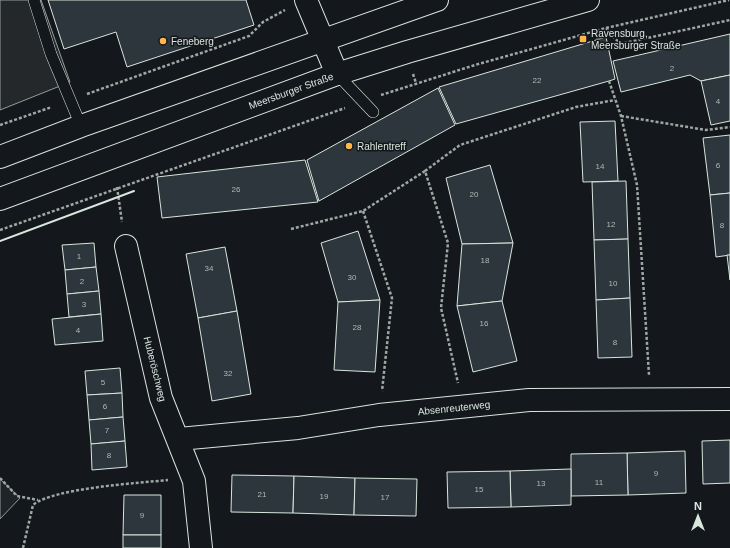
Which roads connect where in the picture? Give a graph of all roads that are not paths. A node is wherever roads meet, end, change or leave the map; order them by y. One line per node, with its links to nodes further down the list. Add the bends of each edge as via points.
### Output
1 (34, 0): 8 (lane, via 51,54)
2 (437, 0): 5 (street)
3 (588, 0): 6 (street, Meersburger Straße)
4 (298, 4): 5 (street)
5 (322, 39): 6 (street); 8 (street)
6 (338, 74): 7 (lane); 10 (street, Meersburger Straße)
7 (373, 112)
8 (81, 126): 9 (street)
9 (0, 157)
10 (0, 199)
11 (126, 246): 13 (street, Huberöschweg, via 161,398)
12 (730, 399): 13 (street, Absenreuterweg, via 529,400 379,415 298,428)
13 (179, 439): 14 (street, Huberöschweg, via 193,477)
14 (201, 548)

